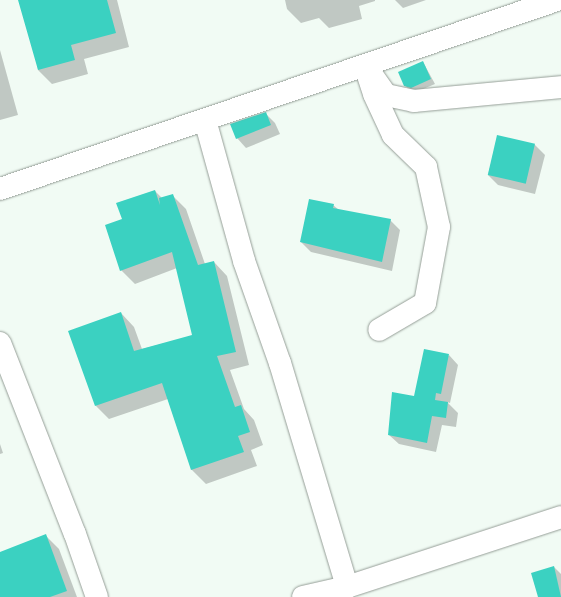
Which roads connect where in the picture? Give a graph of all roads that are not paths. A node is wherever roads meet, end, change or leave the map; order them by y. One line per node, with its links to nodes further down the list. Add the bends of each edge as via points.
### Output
1 (557, 0): 2 (street)
2 (365, 66): 3 (street, via 386,95 414,101); 4 (street); 6 (street, via 374,94 393,135 426,167 439,228 425,303)
3 (561, 87)
4 (205, 120): 5 (street); 9 (street, via 244,261 280,363)
5 (0, 189)
6 (379, 330)
7 (0, 343): 10 (street, via 76,534)
8 (561, 517): 9 (street)
9 (347, 588): 11 (street)
10 (97, 597)
11 (303, 597)

